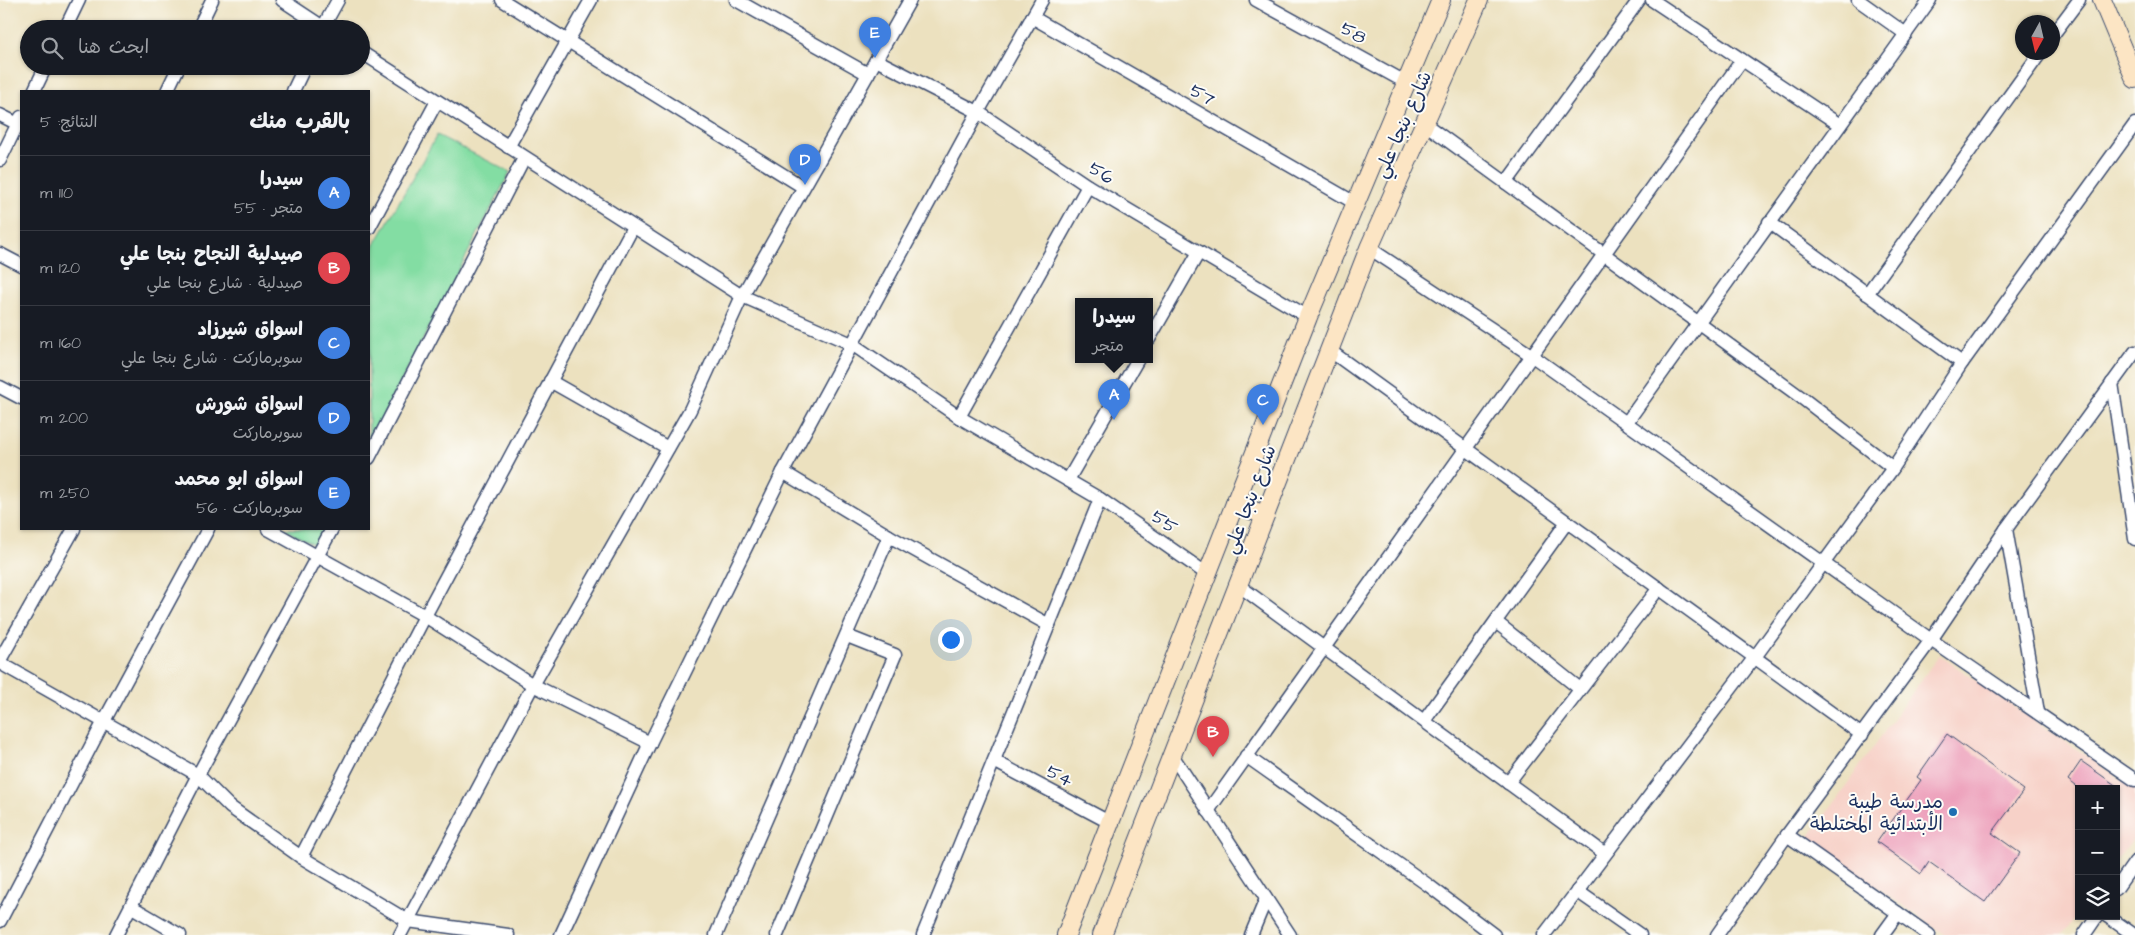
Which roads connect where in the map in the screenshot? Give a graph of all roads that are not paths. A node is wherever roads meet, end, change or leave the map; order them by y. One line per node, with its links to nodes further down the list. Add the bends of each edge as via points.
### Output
1 (79, 0): 20 (street)
2 (212, 0): 21 (street)
3 (282, 0): 22 (street)
4 (338, 0): 23 (street)
5 (502, 0): 26 (street)
6 (591, 0): 26 (street)
7 (736, 0): 31 (street)
8 (910, 0): 28 (street)
9 (1042, 0): 19 (street)
10 (1256, 0): 36 (street, 58)
11 (1441, 0): 36 (main road, شارع بنجا علي)
12 (1479, 0): 44 (main road, شارع بنجا علي)
13 (1639, 0): 50 (street)
14 (1652, 0): 29 (street)
15 (1858, 0): 25 (street)
16 (1930, 0): 25 (street)
17 (2078, 0): 24 (street)
18 (2102, 0): 35 (main road)
19 (1032, 17): 41 (street); 53 (street, 57)
20 (69, 20)
21 (202, 20)
22 (312, 20)
23 (328, 20)
24 (2060, 25)
25 (1906, 34): 46 (street)
26 (567, 42): 47 (street); 52 (street)
27 (370, 58): 40 (street, 55)
28 (876, 60): 31 (street); 41 (street, 56)
29 (1742, 60): 46 (street); 60 (street)
30 (2035, 60): 62 (street)
31 (868, 74): 52 (street)
32 (42, 75): 37 (street)
33 (175, 75): 38 (street)
34 (301, 75): 39 (street)
35 (2135, 79)
36 (1407, 83): 53 (main road, شارع بنجا علي)
37 (34, 90)
38 (167, 90)
39 (293, 90)
40 (437, 101): 47 (street, 55); 55 (street)
41 (978, 112): 51 (street, 56); 67 (street)
42 (0, 115): 43 (street)
43 (20, 121): 49 (street)
44 (1425, 124): 50 (street); 57 (main road, شارع بنجا علي)
45 (2135, 124): 72 (street)
46 (1840, 125): 54 (street)
47 (508, 147): 48 (street, 55)
48 (524, 158): 56 (street, 55); 81 (street)
49 (0, 160)
50 (1506, 183): 60 (street)
51 (1088, 186): 58 (street, 56); 77 (street)
52 (803, 187): 63 (street)
53 (1355, 203): 64 (main road, شارع بنجا علي)
54 (1769, 222): 62 (street); 65 (street)
55 (370, 226)
56 (633, 227): 63 (street, 55); 73 (street)
57 (1369, 248): 68 (main road, شارع بنجا علي); 70 (street)
58 (1199, 252): 64 (street, 56); 66 (street)
59 (0, 254): 61 (street)
60 (1604, 254): 65 (street); 70 (street)
61 (20, 264)
62 (1867, 294): 72 (street)
63 (742, 296): 67 (street, 55); 79 (street, via 690,410)
64 (1308, 318): 86 (main road, شارع بنجا علي)
65 (1698, 322): 78 (street); 82 (street)
66 (1153, 332)
67 (852, 344): 77 (street, 55); 83 (street)
68 (1329, 350): 80 (street); 87 (main road, شارع بنجا علي)
69 (2135, 352): 74 (street)
70 (1531, 355): 78 (street); 80 (street)
71 (1136, 363): 84 (street)
72 (1962, 363): 82 (street)
73 (550, 381): 79 (street); 101 (street)
74 (2112, 383): 89 (street); 95 (street)
75 (0, 389): 76 (street)
76 (20, 398)
77 (959, 417): 84 (street, 55)
78 (1627, 422): 97 (street)
79 (668, 448): 109 (street)
80 (1466, 449): 88 (street); 106 (street)
81 (370, 456)
82 (1893, 468): 97 (street)
83 (783, 472): 94 (street); 115 (street)
84 (1068, 480): 85 (street, 55)
85 (1100, 499): 98 (street, 55); 103 (street)
86 (1235, 504): 87 (main road); 98 (main road, شارع بنجا علي)
87 (1265, 515): 99 (main road, شارع بنجا علي)
88 (1567, 522): 100 (street); 102 (street)
89 (2006, 529): 105 (street); 111 (street)
90 (73, 530): 108 (street)
91 (207, 530): 112 (street)
92 (270, 530): 96 (street)
93 (331, 530): 96 (street)
94 (889, 536): 103 (street); 104 (street)
95 (2135, 539)
96 (318, 555): 101 (street); 119 (street)
97 (1824, 563): 105 (street); 107 (street)
98 (1207, 574): 123 (main road, شارع بنجا علي)
99 (1238, 585): 106 (street); 116 (main road, شارع بنجا علي)
100 (1659, 588): 107 (street); 110 (street)
101 (426, 616): 109 (street); 126 (street)
102 (1496, 622): 110 (street); 113 (street)
103 (1049, 625): 118 (street)
104 (846, 636): 142 (street); 143 (street, via 895,655)
105 (1931, 640): 111 (street); 114 (street)
106 (1324, 648): 113 (street); 117 (street)
107 (1755, 657): 114 (street); 125 (street)
108 (0, 661): 112 (street)
109 (533, 685): 115 (street); 136 (street)
110 (1580, 688): 121 (street)
111 (2038, 712): 120 (street)
112 (104, 721): 119 (street); 135 (street)
113 (1424, 721): 121 (street)
114 (1862, 735): 124 (street)
115 (650, 743): 141 (street)
116 (1172, 755): 122 (street); 146 (main road, شارع بنجا علي)
117 (1246, 756): 122 (street); 149 (street)
118 (994, 762): 123 (street, 54); 144 (street)
119 (198, 775): 126 (street, via 230,806); 131 (street)
120 (2135, 780)
121 (1508, 783): 125 (street)
122 (1208, 810): 130 (street)
123 (1109, 822): 145 (main road, شارع بنجا علي)
124 (1787, 835): 132 (street); 152 (street)
125 (1604, 853): 129 (street)
126 (301, 856): 136 (street)
127 (2135, 862): 128 (street)
128 (2120, 883)
129 (1577, 891): 150 (street); 151 (street)
130 (1266, 899): 147 (street); 148 (street)
131 (132, 907): 137 (street); 138 (street)
132 (1898, 913): 153 (street); 154 (street)
133 (2094, 920): 155 (street)
134 (2113, 920): 156 (street)
135 (0, 921)
136 (408, 921): 139 (street); 140 (street)
137 (116, 935)
138 (180, 935)
139 (400, 935)
140 (508, 935)
141 (561, 935)
142 (716, 935)
143 (777, 935)
144 (924, 935)
145 (1066, 935)
146 (1102, 935)
147 (1250, 935)
148 (1290, 935)
149 (1494, 935)
150 (1544, 935)
151 (1640, 935)
152 (1717, 935)
153 (1882, 935)
154 (1929, 935)
155 (2084, 935)
156 (2134, 935)

